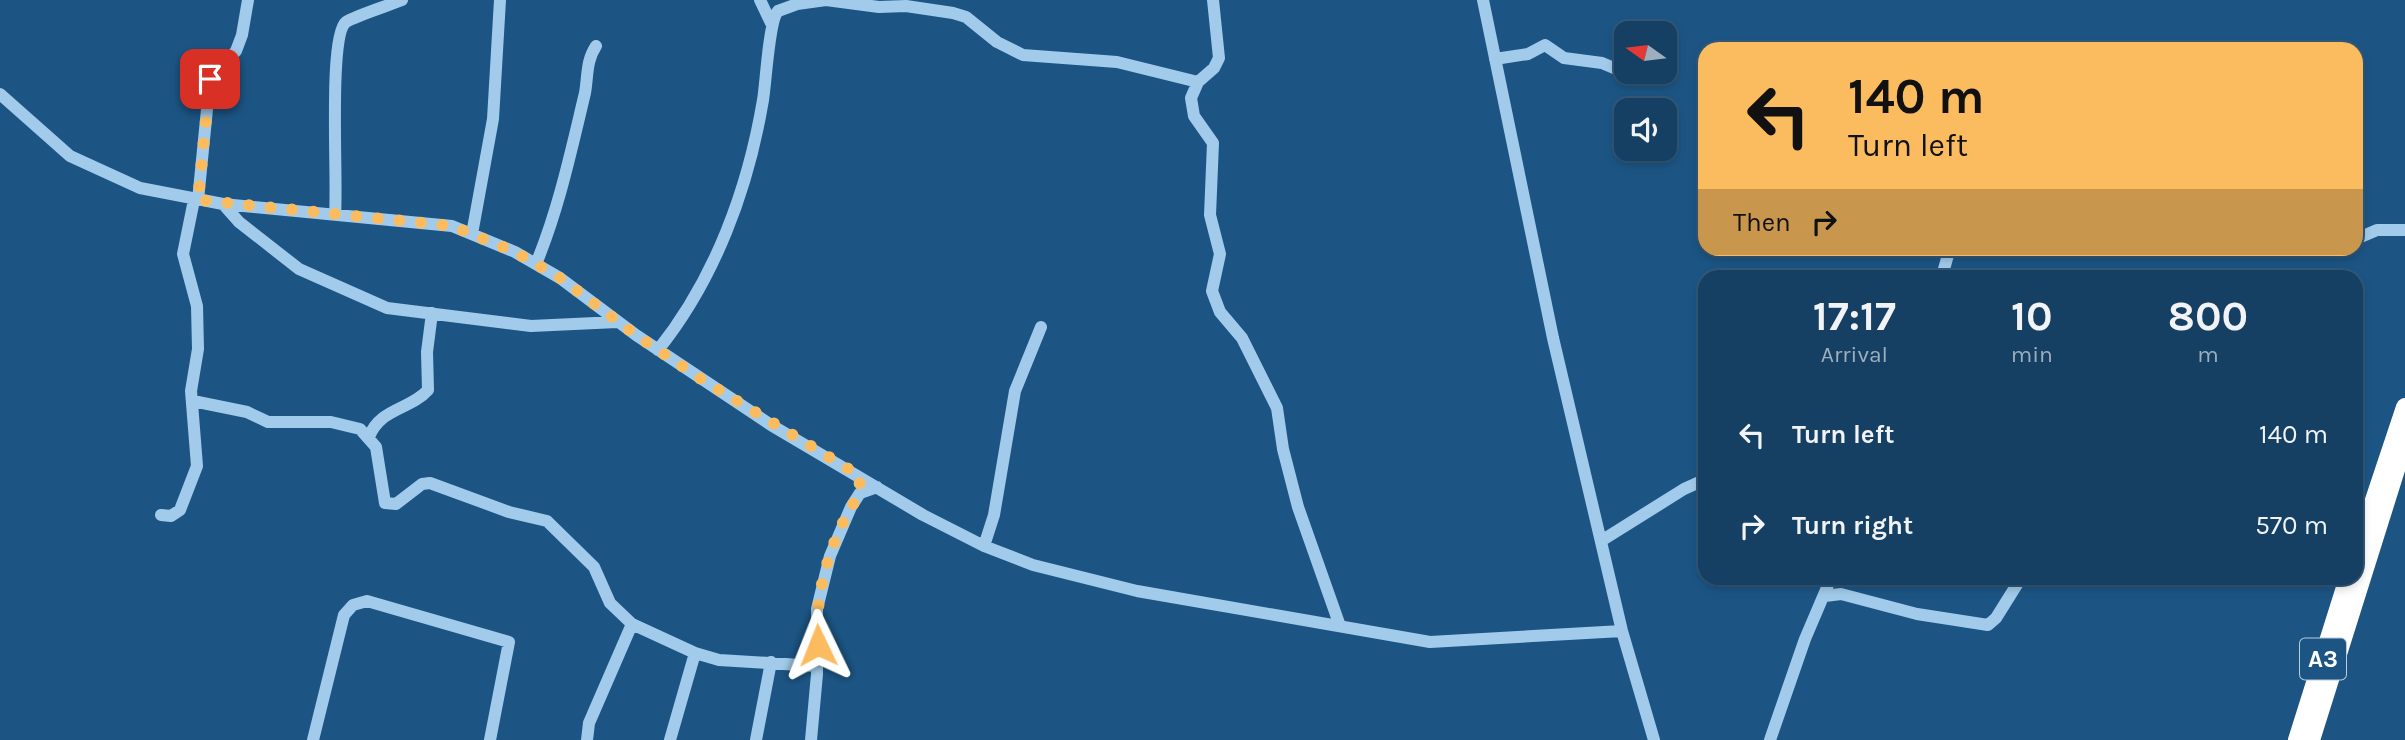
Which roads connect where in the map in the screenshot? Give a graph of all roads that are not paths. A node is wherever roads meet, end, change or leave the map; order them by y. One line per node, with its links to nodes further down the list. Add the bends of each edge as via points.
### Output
1 (248, 0): 13 (street, via 236,51 210,79)
2 (402, 0): 15 (street, via 346,22 338,37)
3 (500, 0): 17 (street, via 493,120)
4 (760, 0): 7 (street)
5 (1213, 0): 11 (street, via 1219,58)
6 (1483, 0): 9 (street)
7 (771, 23): 11 (street, via 778,11 826,0 906,6 966,17 997,42 1023,55 1117,62); 23 (street, via 763,101 733,213 697,296)
8 (596, 46): 19 (street, via 586,71 562,194)
9 (1495, 60): 10 (street, via 1528,54 1545,45 1564,58); 34 (street)
10 (1614, 68)
11 (1198, 82): 43 (street, via 1191,105 1213,143 1210,215 1220,254 1212,291 1277,408 1298,507)
12 (0, 94): 13 (street, via 57,146 91,168 140,188)
13 (196, 200): 14 (street); 24 (street, via 183,254 197,306)
14 (223, 204): 15 (street); 20 (street, via 305,273 387,308)
15 (335, 215): 17 (street, via 452,226)
16 (2405, 230): 18 (street, via 2377,230)
17 (472, 234): 19 (street)
18 (2363, 236)
19 (536, 264): 21 (street)
20 (432, 313): 21 (street, via 531,326); 26 (street, via 428,390 391,411)
21 (617, 321): 23 (street)
22 (1041, 327): 35 (street, via 1015,391 994,515)
23 (658, 350): 28 (street, via 771,425)
24 (193, 401): 26 (street, via 247,412 268,422 331,422); 32 (street, via 195,473 180,510 171,516)
25 (2405, 408): 33 (highway)
26 (368, 432): 42 (street, via 378,455 385,503 396,504 430,483 509,513 545,520 594,567 610,603)
27 (2405, 442): 36 (highway, A3)
28 (860, 476): 30 (street); 31 (street)
29 (1698, 483): 34 (street)
30 (877, 487): 31 (street); 35 (street)
31 (860, 493): 47 (street, via 837,537 817,609)
32 (161, 515)
33 (2363, 533)
34 (1601, 541): 44 (street)
35 (984, 546): 43 (street, via 1033,565 1138,591)
36 (2363, 575)
37 (1829, 585): 41 (street)
38 (2017, 585): 41 (street, via 1988,625 1929,617 1841,594)
39 (2346, 585): 56 (highway, A3)
40 (2360, 585): 57 (highway, A3)
41 (1825, 596): 55 (street)
42 (632, 624): 45 (street); 50 (street, via 589,723)
43 (1340, 626): 44 (street, via 1430,642)
44 (1622, 631): 54 (street)
45 (695, 653): 46 (street, via 733,662); 51 (street)
46 (771, 662): 47 (street); 52 (street)
47 (817, 666): 53 (street)
48 (313, 740): 49 (street, via 344,615 353,605 367,601 509,642)
49 (490, 740)
50 (587, 740)
51 (670, 740)
52 (756, 740)
53 (811, 740)
54 (1654, 740)
55 (1770, 740)
56 (2297, 740)
57 (2311, 740)

